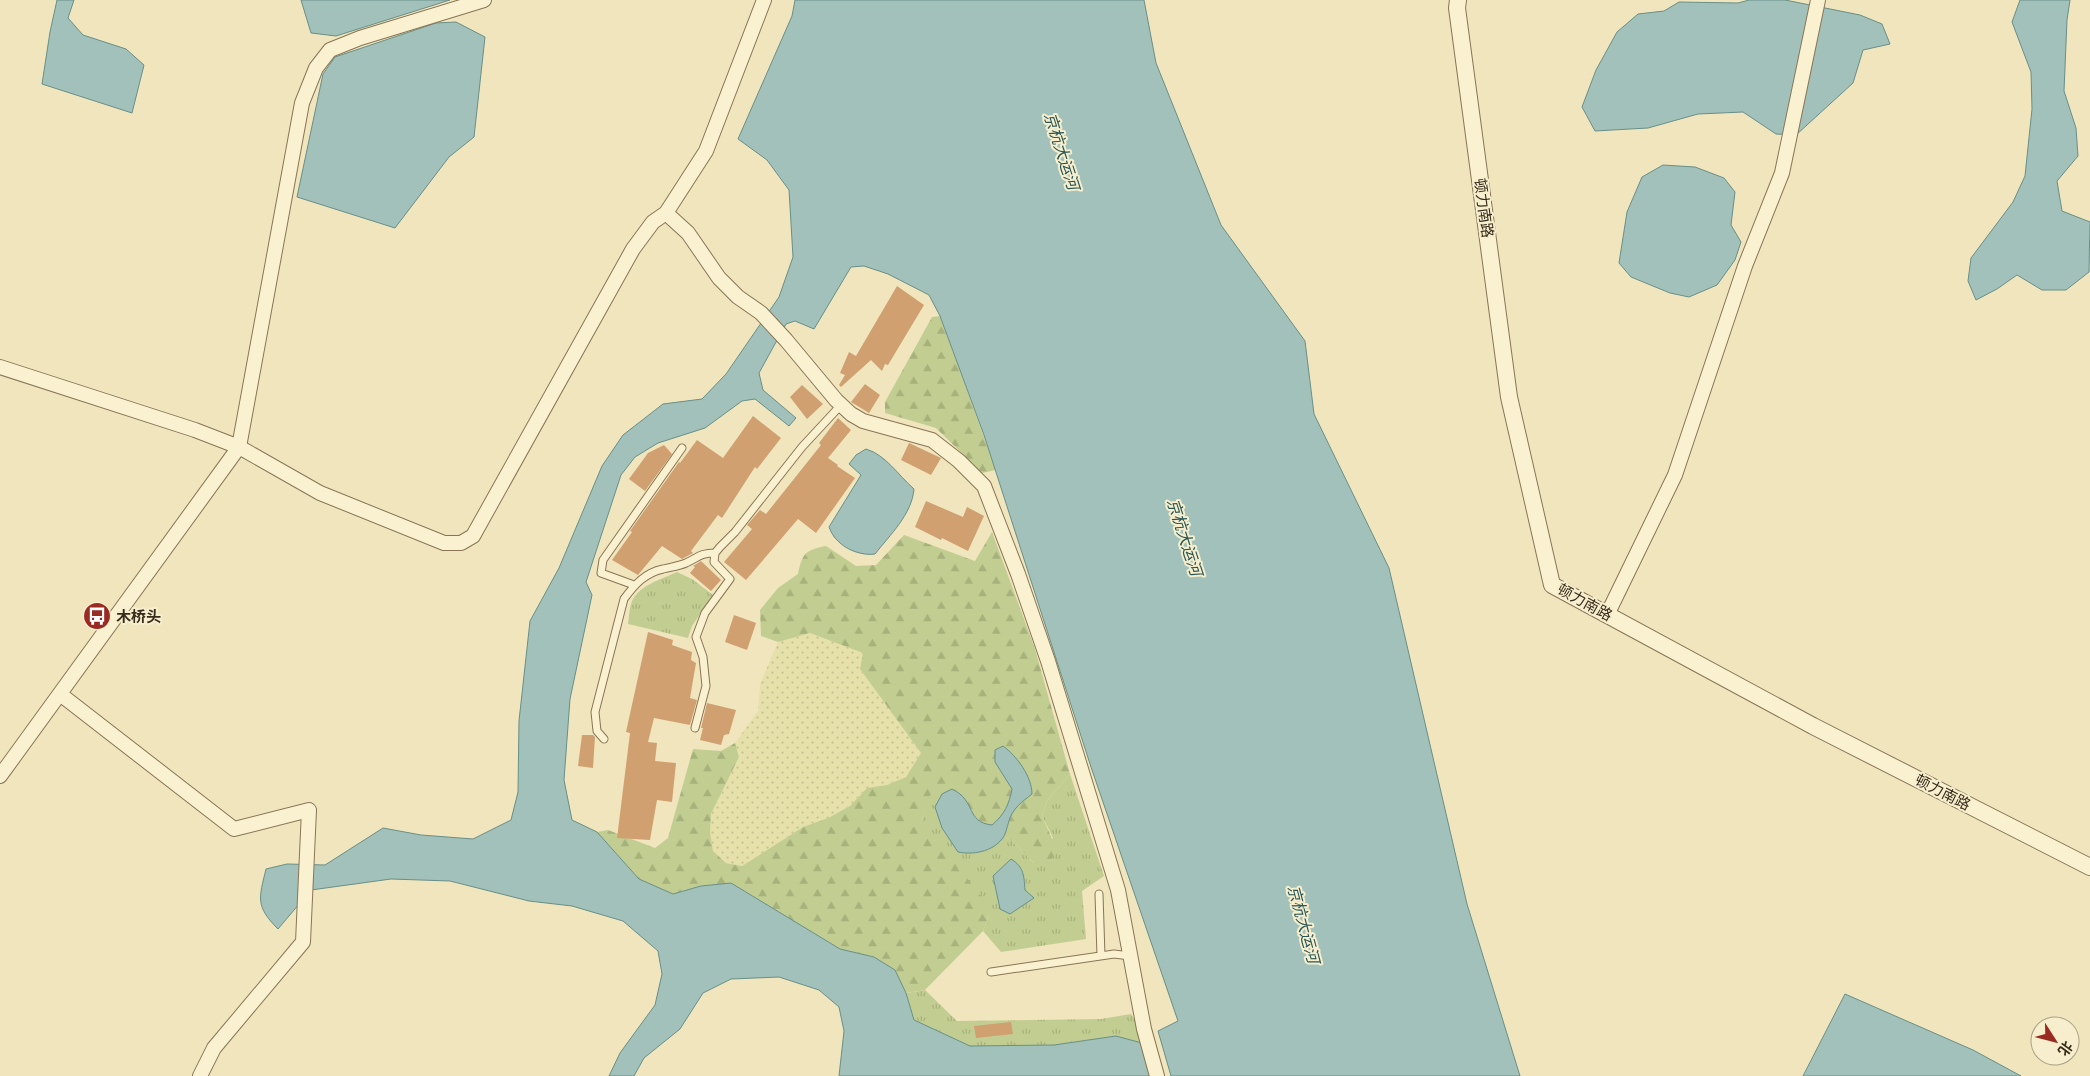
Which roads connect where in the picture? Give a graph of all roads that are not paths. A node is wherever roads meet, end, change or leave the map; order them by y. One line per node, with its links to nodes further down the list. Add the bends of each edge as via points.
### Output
1 (484, 0): 8 (street, via 330,50 316,68 302,103)
2 (764, 0): 5 (street, via 706,151)
3 (1458, 0): 12 (street, 顿力南路, via 1509,397 1552,585)
4 (1818, 0): 12 (street, via 1782,173 1745,266 1675,474)
5 (666, 213): 7 (street, via 688,233 718,278 761,313); 8 (street, via 653,222 633,249 473,536 461,543 444,543 320,493)
6 (0, 366): 8 (street)
7 (841, 405): 10 (lane); 20 (street, via 863,421 932,440 959,460 984,486 1048,661 1118,890)
8 (239, 447): 13 (street)
9 (682, 448): 11 (lane, via 603,560 601,573)
10 (715, 553): 11 (lane, via 702,553 686,563 644,576); 14 (lane, via 714,562 730,580 705,613 696,637 703,657 706,686)
11 (634, 585): 15 (lane, via 624,599 595,712 597,730)
12 (1607, 615): 17 (street, 顿力南路, via 1813,726)
13 (60, 694): 16 (street); 22 (street, via 234,829 309,810 303,942 214,1048)
14 (695, 728)
15 (604, 738)
16 (0, 776)
17 (2090, 867)
18 (1100, 894): 19 (lane)
19 (1101, 956): 20 (lane); 21 (lane)
20 (1130, 956): 23 (street)
21 (991, 972)
22 (200, 1076)
23 (1157, 1076)

